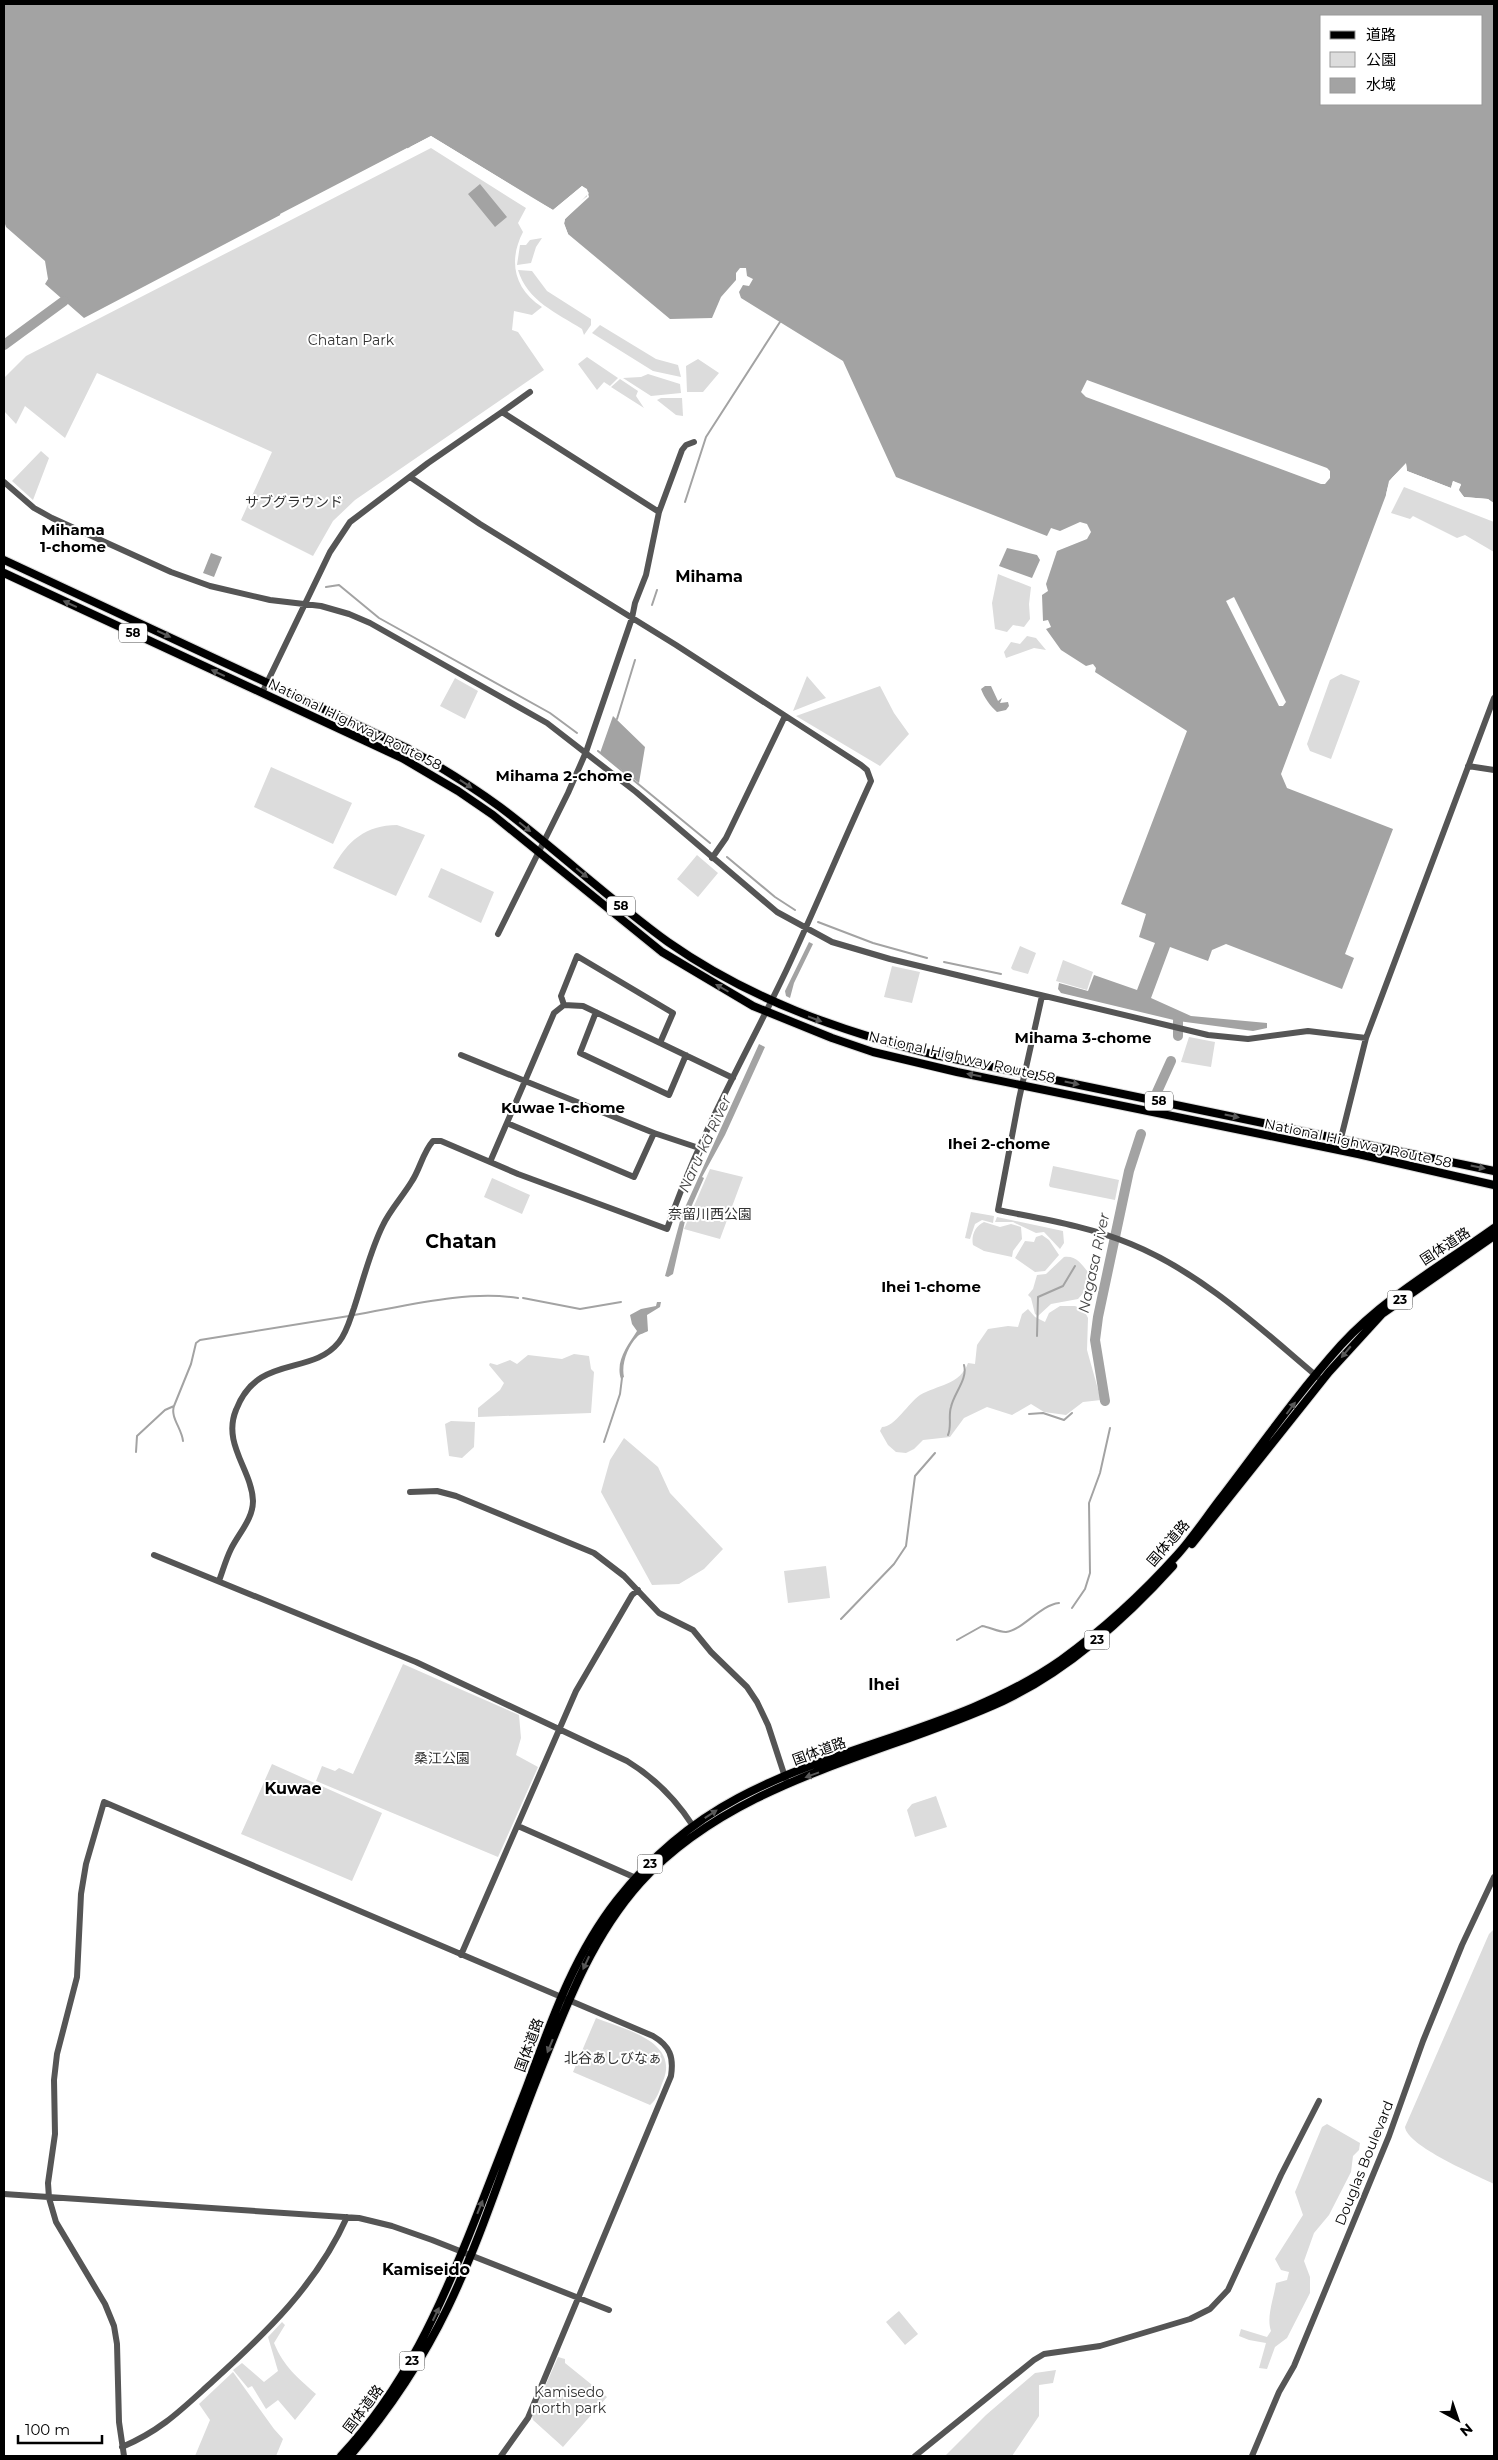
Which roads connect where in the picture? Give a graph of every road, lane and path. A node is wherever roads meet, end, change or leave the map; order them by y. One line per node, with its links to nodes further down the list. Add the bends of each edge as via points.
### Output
1 (530, 392): 2 (street)
2 (502, 412): 4 (street); 6 (street)
3 (694, 442): 6 (street, via 682,450)
4 (410, 477): 9 (street, via 350,522 330,552); 10 (street)
5 (4, 482): 9 (street, via 34,508 52,518 171,572 235,593)
6 (659, 512): 10 (street, via 646,575)
7 (4, 560): 11 (main road, National Highway Route 58 / 58, one-way to 11)
8 (4, 572): 12 (main road, National Highway Route 58 / 58, one-way to 8)
9 (304, 604): 11 (street); 15 (street, via 335,609 370,623 532,714)
10 (632, 618): 14 (street); 15 (street)
11 (267, 682): 12 (street); 18 (main road, National Highway Route 58 / 58, one-way to 18, via 407,748 498,805)
12 (262, 693): 19 (main road, National Highway Route 58 / 58, via 432,775 493,815)
13 (1494, 698): 16 (street)
14 (785, 716): 20 (street, via 726,838); 21 (street, via 861,765 871,781)
15 (586, 752): 18 (street); 20 (street)
16 (1468, 766): 17 (street); 28 (street)
17 (1494, 770)
18 (544, 842): 19 (street); 24 (main road, National Highway Route 58 / 58, one-way to 24, via 669,942)
19 (539, 852): 22 (street); 26 (main road, National Highway Route 58 / 58, one-way to 19, via 662,952)
20 (712, 858): 21 (street, via 777,912)
21 (804, 928): 23 (street, via 832,942 871,954); 24 (street)
22 (498, 934)
23 (1042, 996): 28 (street, via 1183,1030 1248,1039 1308,1031); 32 (street)
24 (770, 1001): 26 (street); 32 (main road, National Highway Route 58 / 58, one-way to 32, via 875,1040)
25 (564, 1005): 27 (street, via 583,1006); 29 (street, via 561,996 577,956 673,1013); 34 (street, via 554,1013)
26 (766, 1011): 33 (street); 35 (main road, National Highway Route 58 / 58, one-way to 26, via 873,1052)
27 (596, 1012): 29 (street); 31 (street, via 580,1053 588,1057 669,1095)
28 (1366, 1038): 38 (street)
29 (660, 1043): 31 (street)
30 (461, 1055): 34 (street)
31 (686, 1055): 33 (street)
32 (1025, 1074): 35 (street); 38 (main road, National Highway Route 58 / 58, one-way to 38)
33 (733, 1078): 39 (street)
34 (525, 1081): 36 (street); 37 (street)
35 (1022, 1084): 40 (main road, National Highway Route 58 / 58); 46 (street, via 998,1210 1108,1235 1184,1270)
36 (507, 1123): 37 (street, via 634,1177); 41 (street)
37 (654, 1133): 39 (street)
38 (1341, 1139): 40 (street); 42 (main road, National Highway Route 58 / 58, one-way to 42)
39 (700, 1148): 41 (street, via 668,1229)
40 (1338, 1150): 43 (main road, National Highway Route 58 / 58)
41 (490, 1162): 49 (street, via 441,1141 433,1141 412,1182 386,1220 344,1334 330,1351 277,1369 254,1382 242,1396 235,1412 233,1431 235,1448 253,1502 250,1516 230,1550)
42 (1494, 1171)
43 (1494, 1185)
44 (1494, 1228): 46 (main road, 国体道路 / 23, via 1412,1283 1376,1312 1342,1344)
45 (1494, 1236): 46 (main road, 国体道路 / 23, one-way to 46, via 1382,1314)
46 (1319, 1379): 52 (main road, 国体道路 / 23, via 1180,1551 1105,1626 1057,1662 978,1705)
47 (410, 1492): 50 (street, via 437,1491 456,1496 584,1548 617,1570)
48 (154, 1555): 49 (street)
49 (219, 1580): 51 (street, via 416,1662)
50 (638, 1590): 51 (street, via 582,1681); 52 (street, via 659,1613 700,1636 711,1652 747,1687 768,1725)
51 (561, 1728): 53 (street); 54 (street, via 652,1777)
52 (786, 1780): 54 (main road, 国体道路 / 23, one-way to 52, via 735,1800); 59 (main road, 国体道路 / 23, one-way to 59, via 722,1816 682,1845 642,1881 602,1932)
53 (518, 1826): 56 (street); 57 (street)
54 (694, 1826): 56 (main road, 国体道路 / 23)
55 (1494, 1877): 74 (street, Douglas Boulevard, via 1459,1954 1389,2136 1294,2366 1279,2392)
56 (636, 1878): 58 (main road, 国体道路 / 23, via 582,1952)
57 (461, 1955): 58 (street); 62 (street, via 104,1802 86,1864 81,1894 77,1977 55,2067 55,2134)
58 (560, 1998): 59 (street); 64 (main road, 国体道路 / 23, one-way to 58)
59 (568, 2001): 65 (main road, 国体道路 / 23, one-way to 65); 66 (street, via 659,2039 670,2051 673,2064 671,2076)
60 (1318, 2101): 73 (street, via 1228,2290 1210,2309 1190,2319 1100,2346 1044,2354)
61 (4, 2194): 62 (street)
62 (49, 2198): 63 (street); 68 (street, via 56,2222 114,2326)
63 (347, 2217): 64 (street, via 392,2226); 68 (street, via 317,2271 276,2322 175,2416 152,2433)
64 (462, 2253): 65 (street); 70 (main road, 国体道路 / 23, one-way to 64, via 380,2409 409,2366)
65 (470, 2256): 66 (street); 71 (main road, 国体道路 / 23, via 450,2304 414,2370)
66 (578, 2297): 67 (street); 72 (street, via 528,2418)
67 (609, 2310)
68 (122, 2447): 69 (street)
69 (124, 2456)
70 (341, 2456)
71 (350, 2456)
72 (501, 2456)
73 (914, 2456)
74 (1252, 2456)

